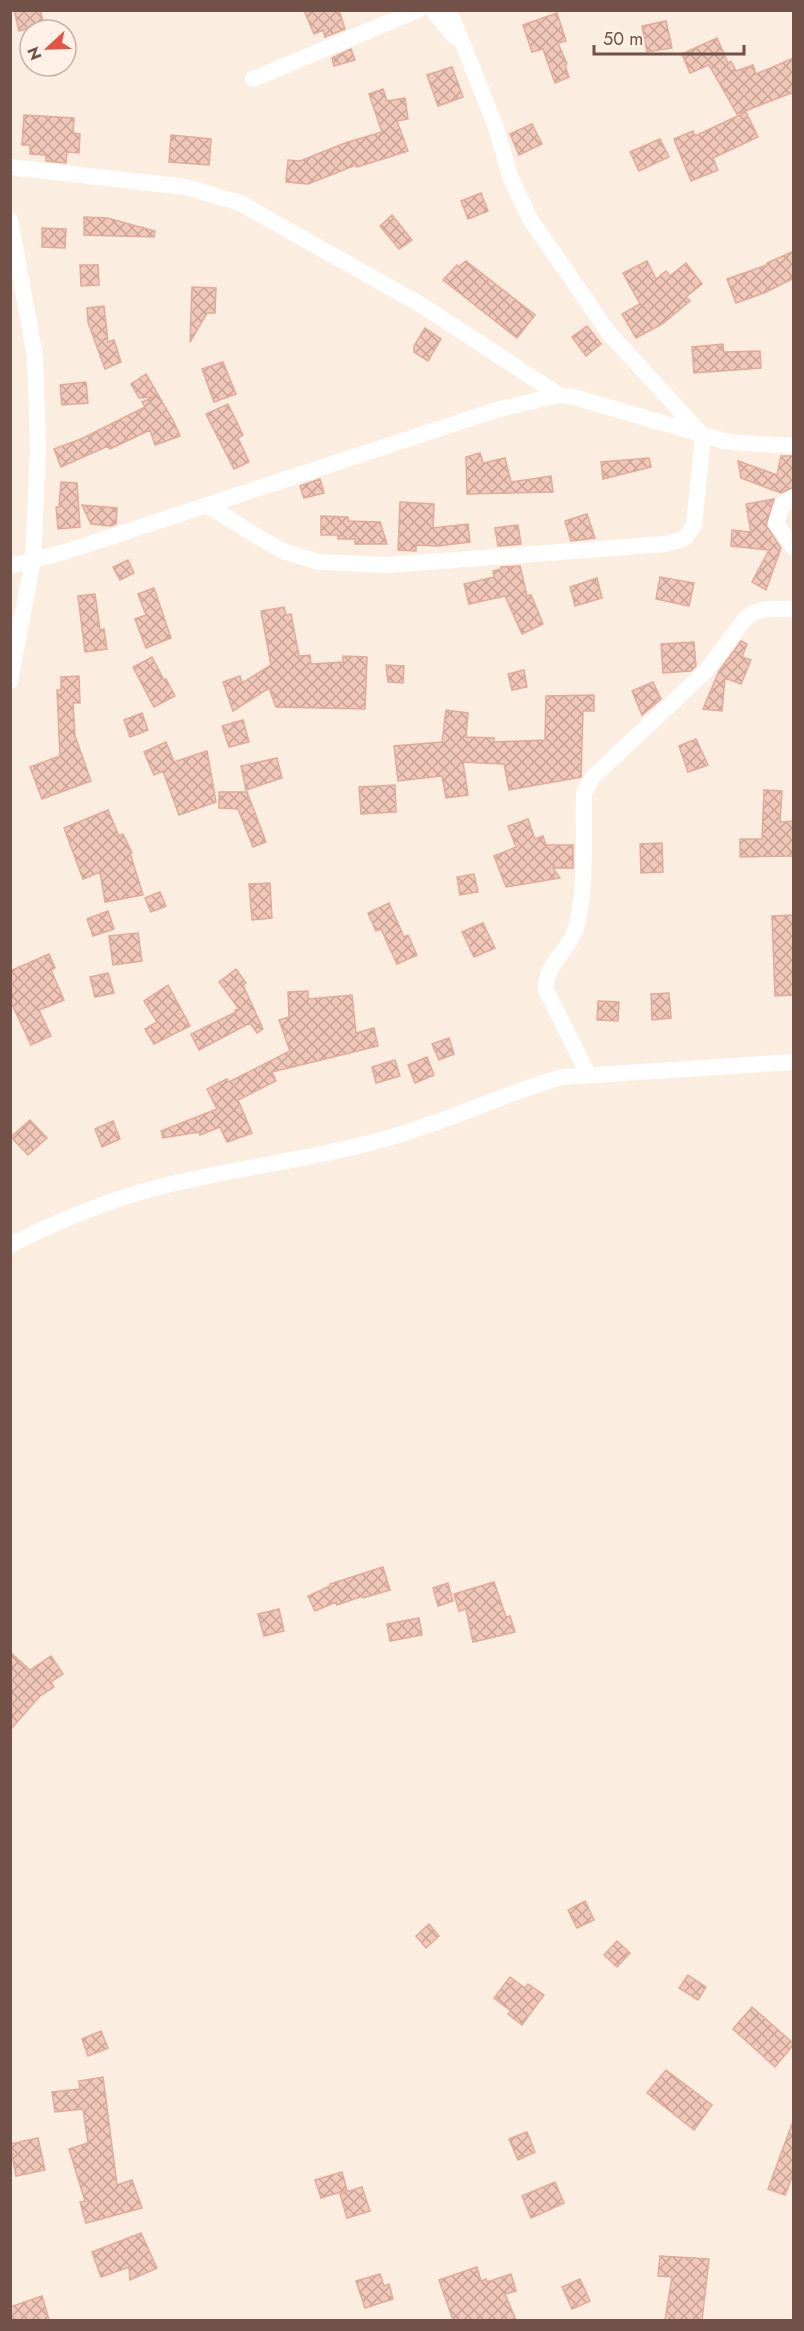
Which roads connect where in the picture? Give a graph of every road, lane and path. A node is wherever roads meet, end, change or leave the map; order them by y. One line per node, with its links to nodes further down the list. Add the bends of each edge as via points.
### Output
1 (418, 10): 5 (street)
2 (432, 10): 4 (street)
3 (449, 10): 4 (street)
4 (464, 46): 9 (street, via 510,176 530,219 609,333)
5 (253, 79)
6 (10, 167): 8 (street, via 186,187 240,203 423,306)
7 (10, 220): 14 (street, via 35,356 38,449)
8 (559, 395): 9 (street, via 588,400); 12 (street, via 496,410)
9 (703, 436): 10 (street, via 728,442); 12 (street, via 694,526 684,539 665,544 388,565 319,562 285,552)
10 (794, 446)
11 (794, 496): 13 (street, via 782,505 776,524)
12 (207, 505): 14 (street)
13 (794, 548)
14 (33, 560): 15 (street); 17 (street)
15 (10, 566)
16 (794, 609): 19 (street, via 752,612 706,671 592,778 584,793 581,899 576,928 545,980 546,990)
17 (10, 681)
18 (794, 1062): 19 (street)
19 (588, 1074): 20 (street, via 530,1086 395,1136 139,1192)
20 (10, 1245)

